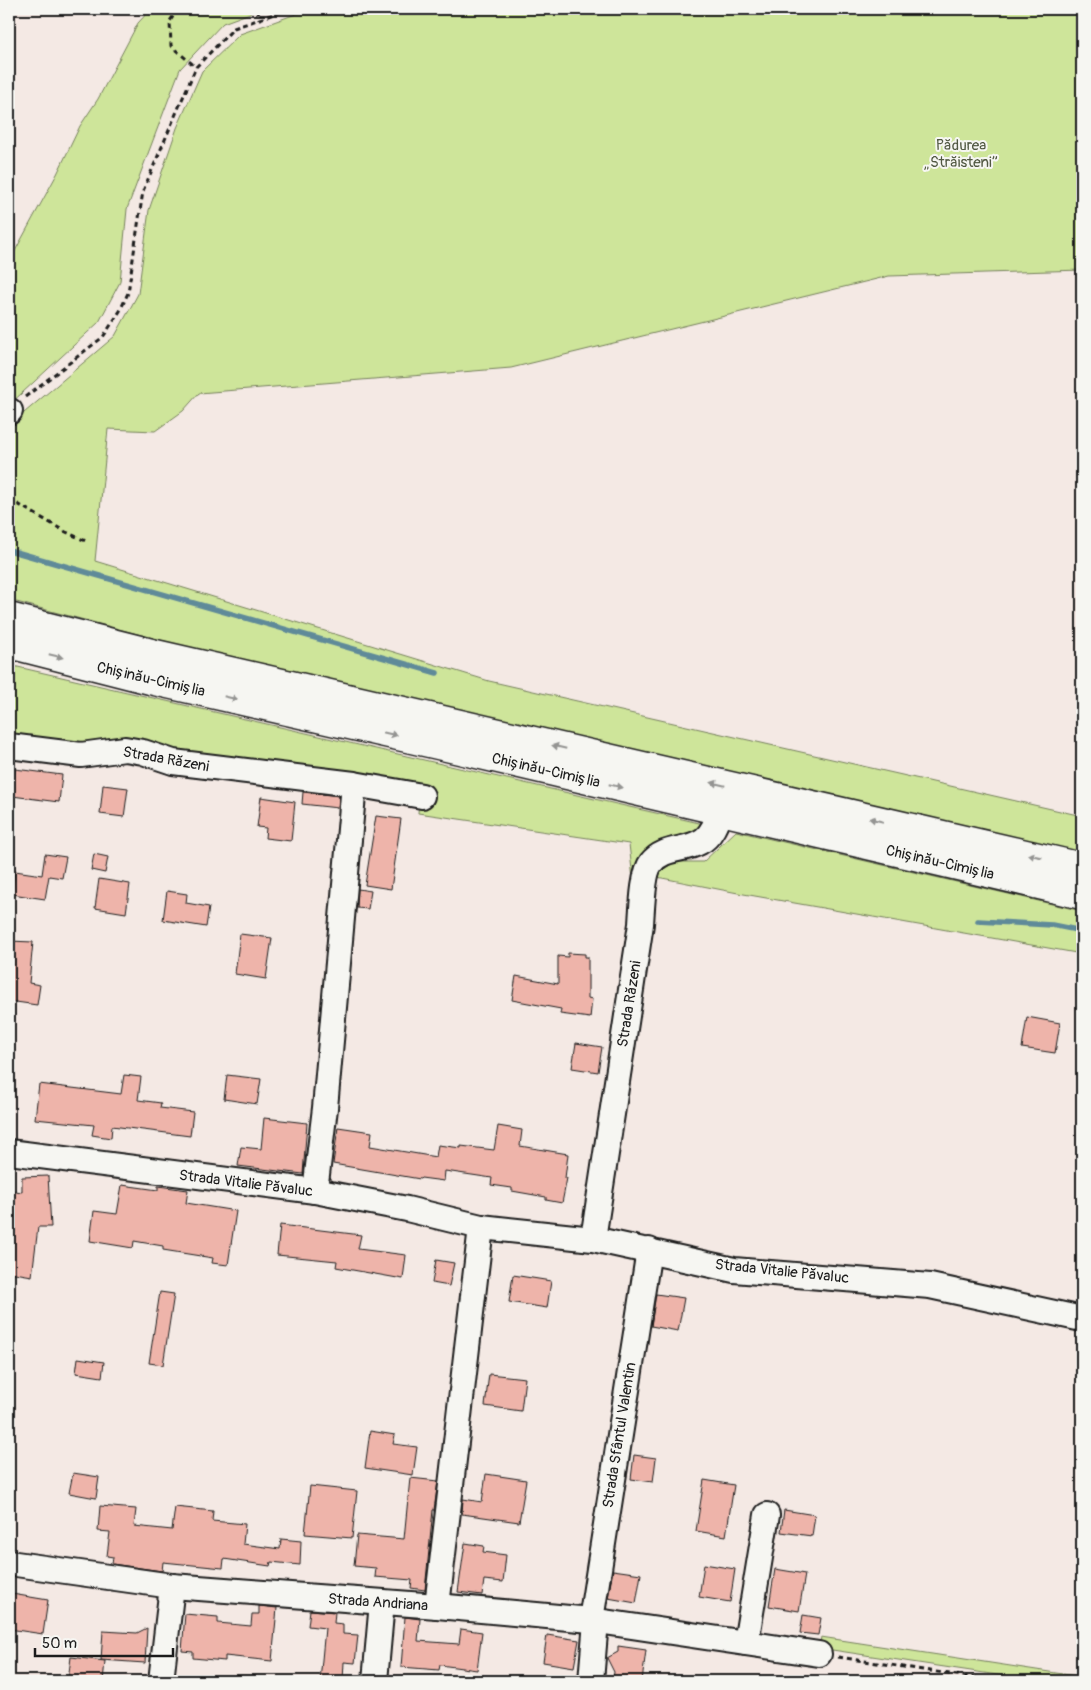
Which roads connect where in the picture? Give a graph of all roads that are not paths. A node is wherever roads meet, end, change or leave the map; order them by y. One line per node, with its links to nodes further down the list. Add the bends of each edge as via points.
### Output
1 (9, 617): 7 (highway, Chișinău-Cimișlia, one-way to 1, via 156,654)
2 (9, 644): 6 (highway, Chișinău-Cimișlia, one-way to 6, via 150,680)
3 (9, 746): 4 (street, Strada Răzeni, via 81,755 125,749 173,762)
4 (354, 784): 5 (street, Strada Răzeni); 10 (street)
5 (422, 796)
6 (721, 810): 8 (highway, Chișinău-Cimișlia); 12 (street, Strada Răzeni, via 714,827 702,842 662,853 650,864)
7 (1082, 866)
8 (1082, 895)
9 (9, 1152): 10 (street, Strada Vitalie Păvaluc)
10 (315, 1191): 11 (street, Strada Vitalie Păvaluc)
11 (481, 1227): 12 (street, Strada Vitalie Păvaluc); 19 (street)
12 (593, 1239): 13 (street, Strada Vitalie Păvaluc)
13 (649, 1250): 14 (street, Strada Vitalie Păvaluc, via 734,1270 930,1286); 20 (street, Strada Sfântul Valentin)
14 (1082, 1319)
15 (767, 1515): 21 (street)
16 (9, 1563): 17 (street, Strada Andriana)
17 (172, 1586): 18 (street, Strada Andriana); 23 (street)
18 (382, 1602): 19 (street, Strada Andriana); 24 (street)
19 (437, 1606): 20 (street, Strada Andriana)
20 (594, 1620): 21 (street, Strada Andriana); 25 (street, Strada Sfântul Valentin)
21 (746, 1643): 22 (street, Strada Andriana)
22 (820, 1654)
23 (161, 1681)
24 (375, 1681)
25 (591, 1681)

